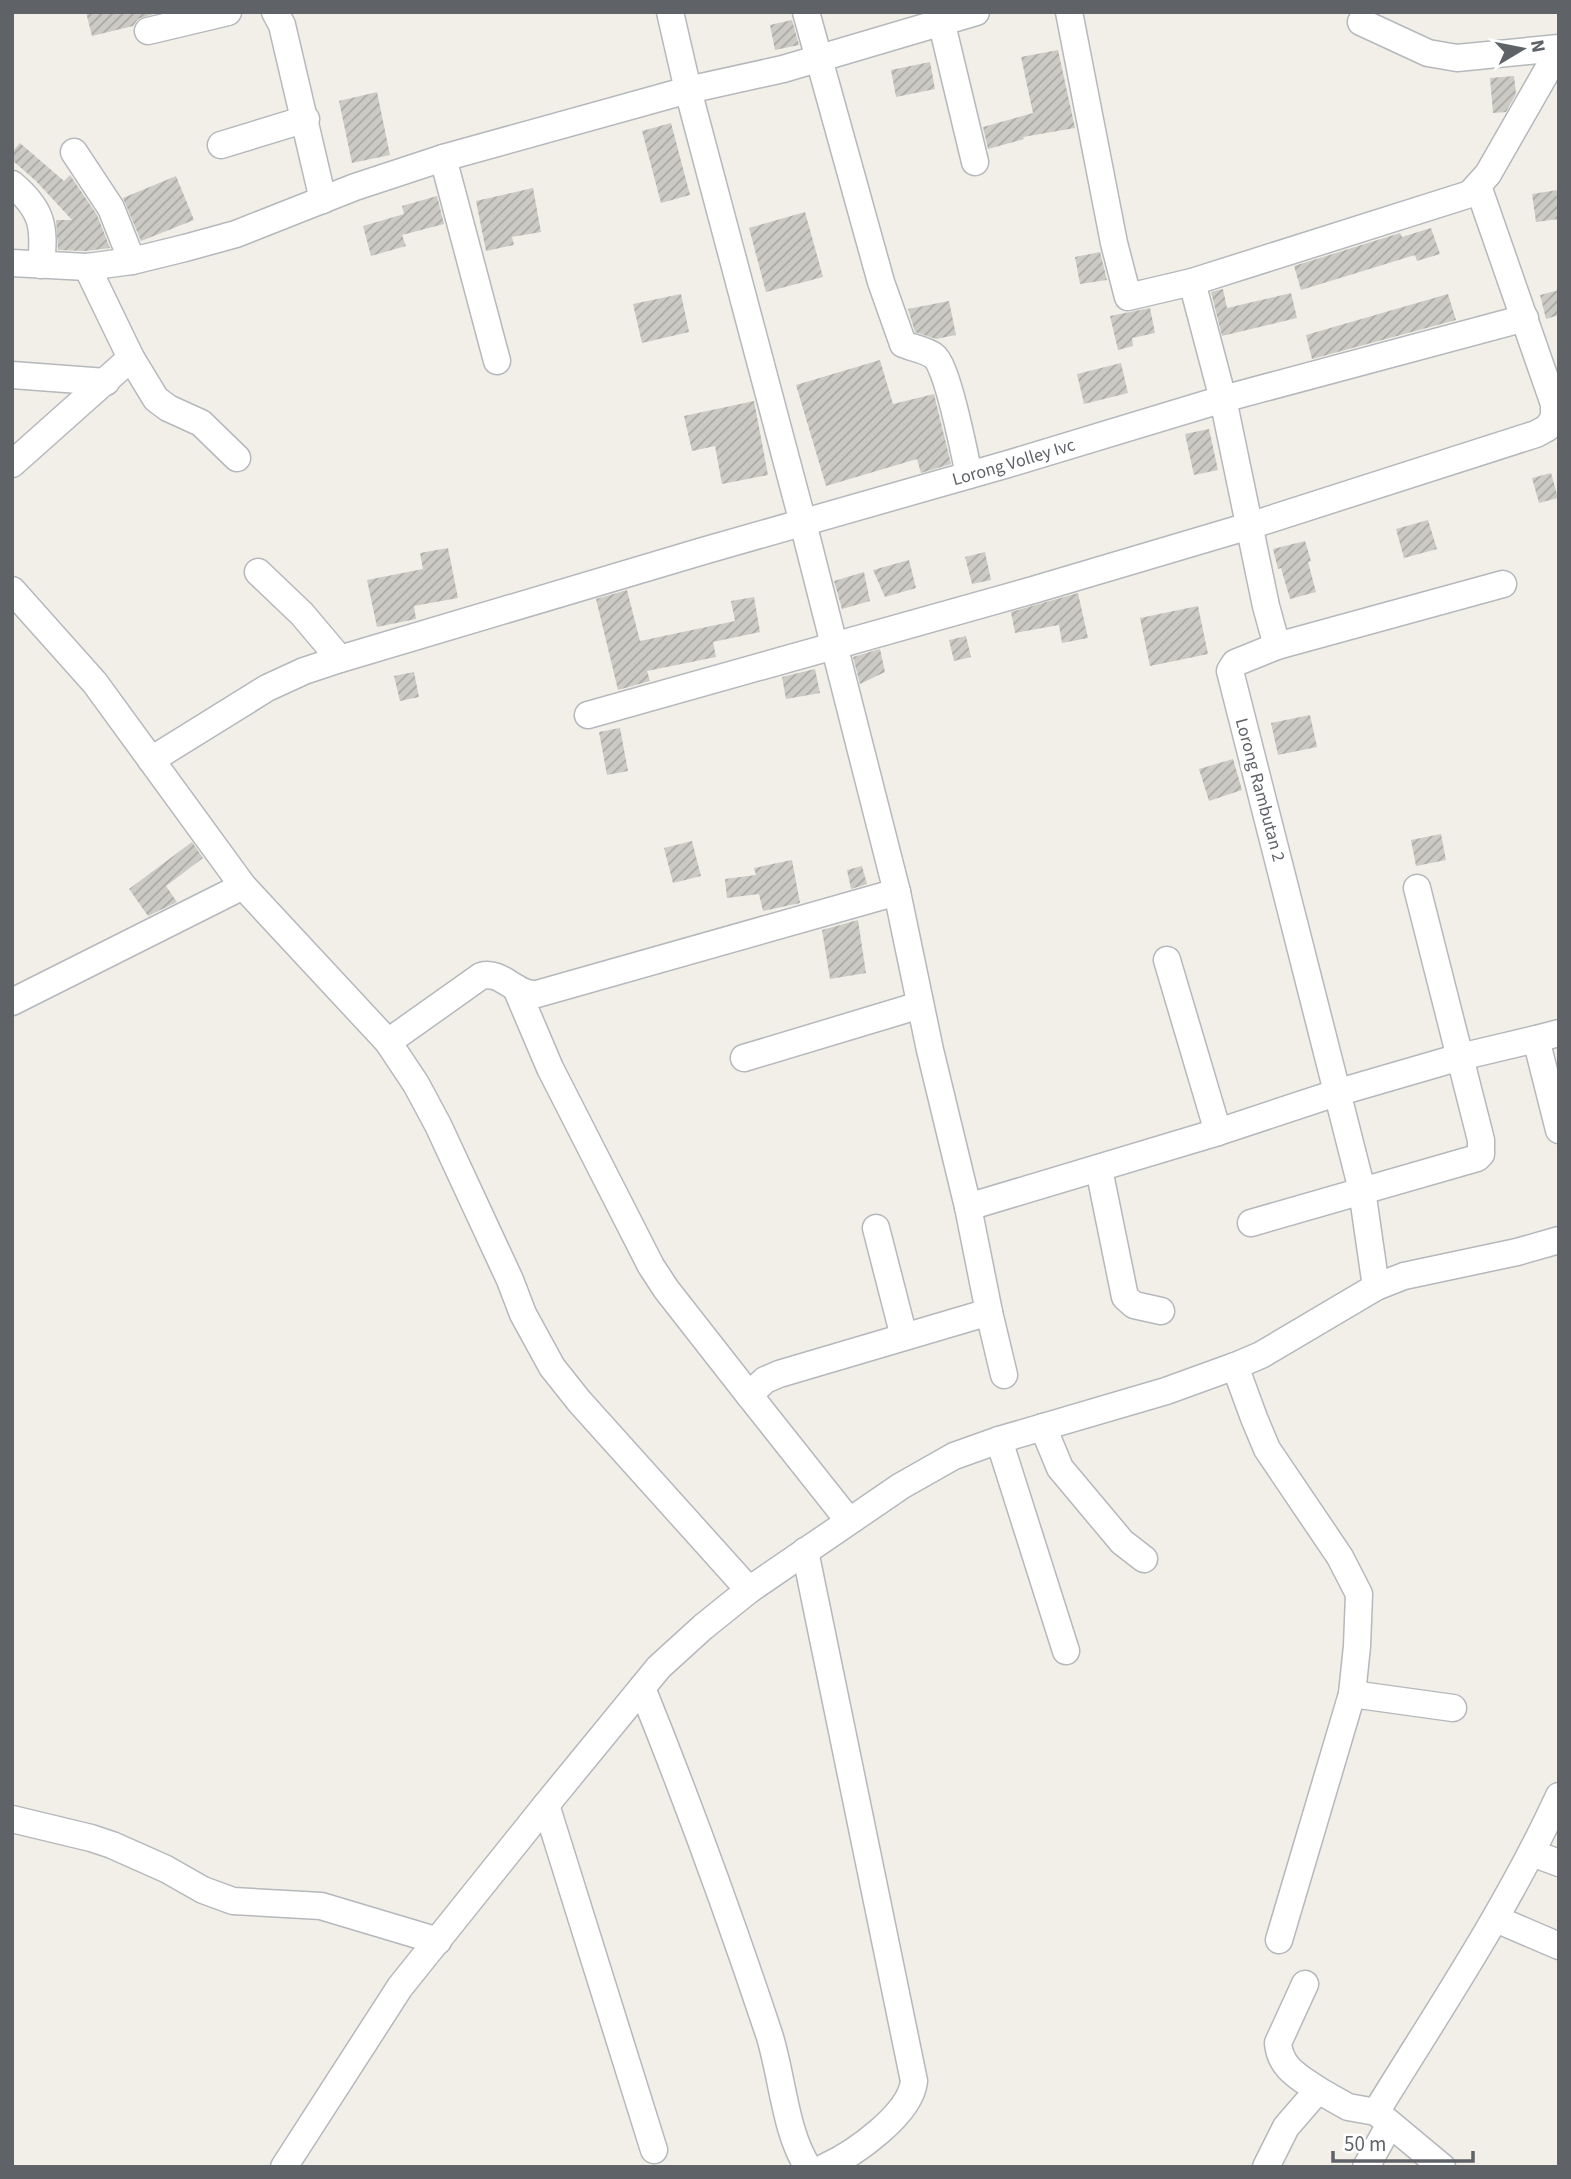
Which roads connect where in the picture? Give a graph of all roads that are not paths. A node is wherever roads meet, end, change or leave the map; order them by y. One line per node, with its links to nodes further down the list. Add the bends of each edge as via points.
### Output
1 (228, 12): 9 (street)
2 (275, 12): 13 (street)
3 (670, 12): 12 (street)
4 (806, 12): 11 (street)
5 (976, 12): 7 (street)
6 (1069, 12): 25 (street, via 1128,297)
7 (940, 17): 11 (street); 17 (street)
8 (1361, 22): 10 (street, via 1428,53 1457,58)
9 (148, 31)
10 (1559, 49): 19 (street)
11 (819, 58): 12 (street); 34 (street, via 881,282 903,344 935,356 940,363)
12 (688, 90): 16 (street); 35 (street)
13 (306, 119): 14 (street); 20 (street)
14 (221, 145)
15 (74, 152): 21 (street, via 111,208)
16 (443, 158): 20 (street); 28 (street)
17 (975, 162)
18 (12, 184): 23 (street, via 38,214)
19 (1478, 186): 25 (street, via 1457,199); 26 (street)
20 (323, 200): 21 (street, via 236,234)
21 (132, 261): 24 (street)
22 (12, 263): 23 (street)
23 (41, 265): 24 (street)
24 (86, 267): 27 (street)
25 (1192, 282): 31 (street)
26 (1525, 318): 31 (street, Lorong Volley Ivc); 36 (street, via 1554,404 1554,418 1547,428)
27 (131, 358): 30 (street); 32 (street, via 156,399 201,423)
28 (497, 361)
29 (12, 374): 30 (street)
30 (106, 382): 33 (street)
31 (1223, 399): 34 (street, Lorong Volley Ivc); 36 (street)
32 (237, 457)
33 (12, 464)
34 (969, 475): 35 (street, Lorong Volley Ivc)
35 (803, 524): 40 (street); 42 (street, Lorong Volley Ivc)
36 (1249, 526): 40 (street); 41 (street)
37 (258, 572): 42 (street)
38 (1503, 584): 41 (street, Lorong Rambutan 2)
39 (12, 590): 44 (street, via 95,683)
40 (834, 646): 43 (street); 47 (street)
41 (1277, 646): 56 (street, Lorong Rambutan 2, via 1235,663 1230,675)
42 (340, 659): 44 (street, Lorong Volley Ivc, via 267,688)
43 (589, 715)
44 (151, 760): 45 (street)
45 (243, 886): 50 (street); 53 (street)
46 (1417, 888): 55 (street)
47 (897, 892): 49 (street, via 546,992 530,995); 51 (street)
48 (1167, 960): 58 (street)
49 (516, 988): 53 (street, via 494,975 481,976); 71 (street, via 550,1068 651,1265)
50 (12, 1002)
51 (920, 1004): 54 (street); 61 (street)
52 (1548, 1036): 55 (street); 57 (street)
53 (388, 1042): 77 (street, via 438,1125 523,1314 552,1367)
54 (744, 1058)
55 (1460, 1058): 56 (street); 60 (street, via 1482,1154)
56 (1336, 1093): 58 (street); 60 (street, Lorong Rambutan 2)
57 (1559, 1130)
58 (1218, 1132): 59 (street)
59 (1099, 1168): 61 (street); 66 (street, via 1125,1297 1134,1305)
60 (1362, 1190): 62 (street); 65 (street, Lorong Rambutan 2)
61 (968, 1207): 67 (street)
62 (1251, 1223)
63 (876, 1228): 68 (street)
64 (1559, 1240): 65 (street, via 1415,1273)
65 (1376, 1287): 69 (street)
66 (1161, 1311)
67 (989, 1312): 68 (street); 70 (street)
68 (904, 1337): 71 (street, via 770,1377)
69 (1235, 1366): 72 (street); 80 (street, via 1267,1449 1357,1587)
70 (1004, 1375)
71 (749, 1395): 74 (street)
72 (1043, 1427): 73 (street); 76 (street, via 1060,1468 1122,1542)
73 (999, 1440): 74 (street, via 929,1469); 78 (street)
74 (849, 1521): 75 (street)
75 (805, 1551): 77 (street); 97 (street, via 914,2081 910,2097 875,2135)
76 (1144, 1559)
77 (749, 1590): 79 (street, via 659,1667)
78 (1066, 1651)
79 (642, 1688): 83 (street); 96 (street, via 749,1975 778,2064 790,2123)
80 (1352, 1694): 81 (street); 88 (street)
81 (1453, 1708)
82 (1559, 1796): 85 (street)
83 (546, 1805): 89 (street); 94 (street)
84 (12, 1819): 89 (street, via 112,1845 233,1900 321,1906)
85 (1532, 1853): 86 (street); 87 (street)
86 (1559, 1863)
87 (1496, 1919): 90 (street); 93 (street)
88 (1279, 1940)
89 (438, 1941): 95 (street, via 372,2027)
90 (1559, 1945)
91 (1305, 1984): 92 (street, via 1278,2043 1279,2053 1287,2068)
92 (1318, 2090): 93 (street); 98 (street, via 1286,2127)
93 (1383, 2118): 99 (street); 100 (street)
94 (654, 2150)
95 (284, 2167)
96 (808, 2167)
97 (825, 2167)
98 (1266, 2167)
99 (1366, 2167)
100 (1442, 2167)

